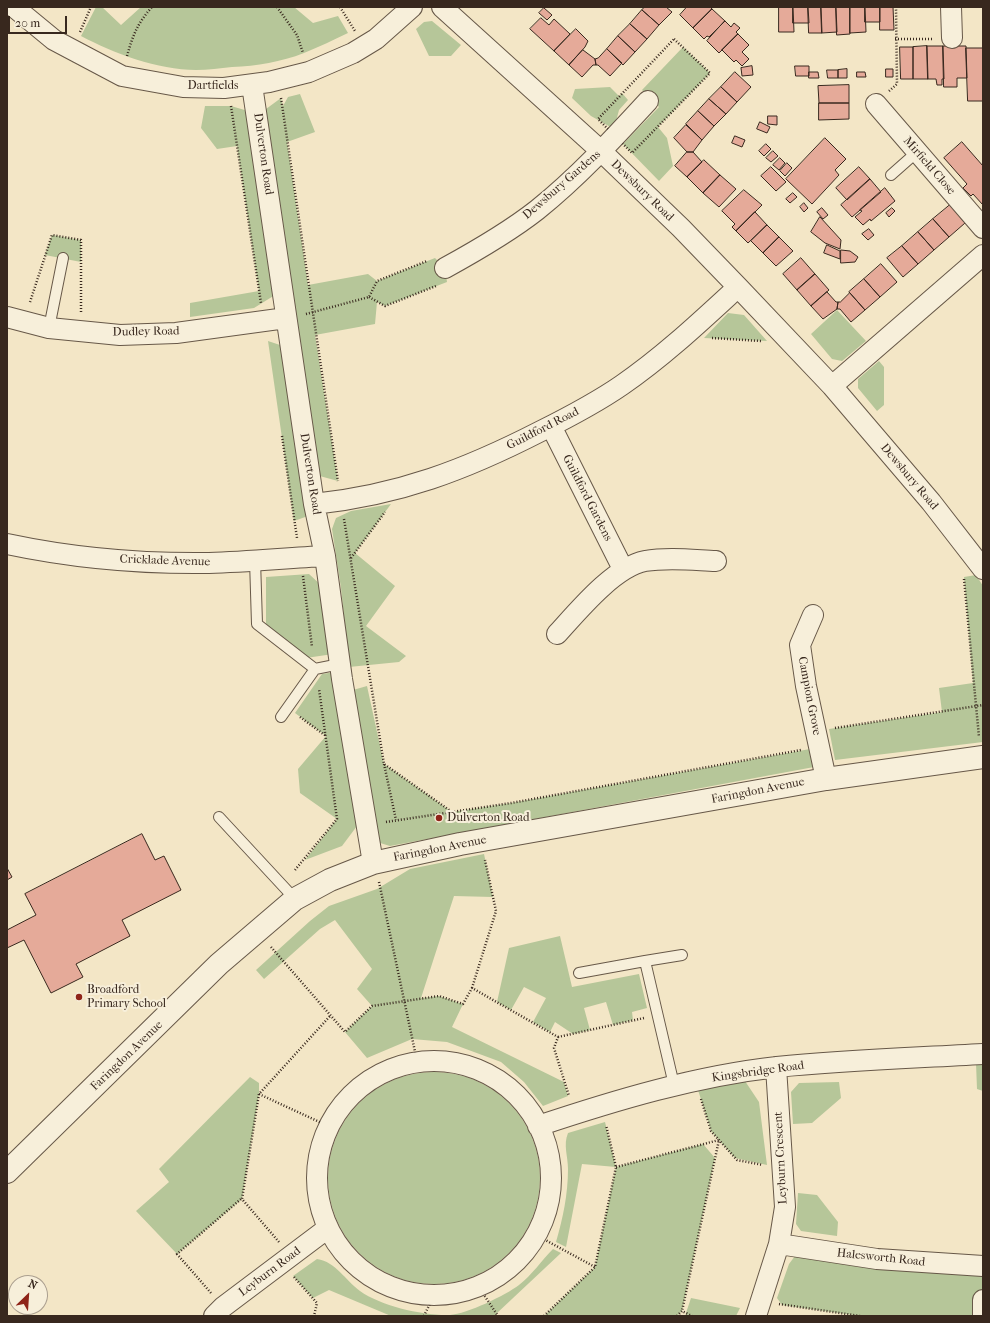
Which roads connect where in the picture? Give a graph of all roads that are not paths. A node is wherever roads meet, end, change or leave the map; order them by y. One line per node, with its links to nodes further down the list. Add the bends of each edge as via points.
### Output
1 (14, 7): 6 (street, Dartfields, via 36,27 70,50 122,76 183,87 228,88)
2 (412, 7): 6 (street, Dartfields, via 376,39 364,46 309,72)
3 (442, 7): 9 (street, Dewsbury Road)
4 (951, 7): 5 (street)
5 (952, 38)
6 (252, 85): 18 (street, Dulverton Road)
7 (648, 101): 9 (street, Dewsbury Gardens)
8 (876, 104): 10 (street, Mirfield Close)
9 (601, 151): 15 (street, Dewsbury Gardens, via 537,210 478,250); 16 (street, Dewsbury Road)
10 (917, 152): 11 (lane); 12 (street, Mirfield Close)
11 (891, 175)
12 (983, 228)
13 (983, 255): 20 (street)
14 (63, 258): 19 (lane)
15 (445, 268)
16 (738, 287): 20 (street, Dewsbury Road); 21 (street, Guildford Road, via 684,337 623,384 592,405)
17 (7, 317): 19 (street, Dudley Road)
18 (286, 318): 19 (street, Dudley Road, via 176,333 120,335); 22 (street, Dulverton Road)
19 (50, 328)
20 (832, 386): 28 (street, Dewsbury Road, via 931,502)
21 (551, 426): 22 (street, Guildford Road, via 475,463 403,489); 27 (street, Guildford Gardens)
22 (314, 504): 24 (street, Dulverton Road)
23 (7, 544): 25 (street, Cricklade Avenue, via 57,554 158,562 210,563)
24 (325, 556): 25 (street, Cricklade Avenue); 31 (street, Dulverton Road)
25 (255, 560): 32 (lane, via 257,624)
26 (716, 561): 27 (street, via 645,561)
27 (623, 569): 30 (street, via 588,600)
28 (983, 569)
29 (813, 615): 35 (street, Campion Grove, via 800,645)
30 (557, 634)
31 (340, 664): 32 (lane); 37 (street, Dulverton Road)
32 (315, 669): 33 (lane)
33 (282, 717)
34 (982, 758): 35 (street, Faringdon Avenue)
35 (826, 779): 37 (street, Faringdon Avenue, via 481,840)
36 (219, 818): 38 (lane)
37 (373, 863): 38 (street, Faringdon Avenue, via 330,880)
38 (295, 899): 46 (street, Faringdon Avenue, via 219,964)
39 (682, 954): 40 (lane)
40 (645, 961): 41 (lane); 44 (lane)
41 (579, 973)
42 (983, 1054): 43 (street, Kingsbridge Road)
43 (776, 1067): 44 (street, Kingsbridge Road); 48 (street, Leyburn Crescent, via 785,1206)
44 (674, 1086): 45 (street, Kingsbridge Road)
45 (538, 1126): 47 (street, via 520,1097 490,1074 454,1062 417,1061 382,1072 352,1093 328,1126 318,1157 317,1193); 47 (street, via 551,1164 549,1200 536,1235 514,1263 484,1284 449,1294 434,1295 412,1293 378,1281 349,1259)
46 (7, 1172)
47 (328, 1228): 52 (street, Leyburn Road)
48 (779, 1244): 49 (street, Halesworth Road, via 877,1259); 51 (street, Leyburn Crescent)
49 (983, 1266)
50 (983, 1300): 53 (street)
51 (758, 1308)
52 (218, 1312)
53 (983, 1316)

